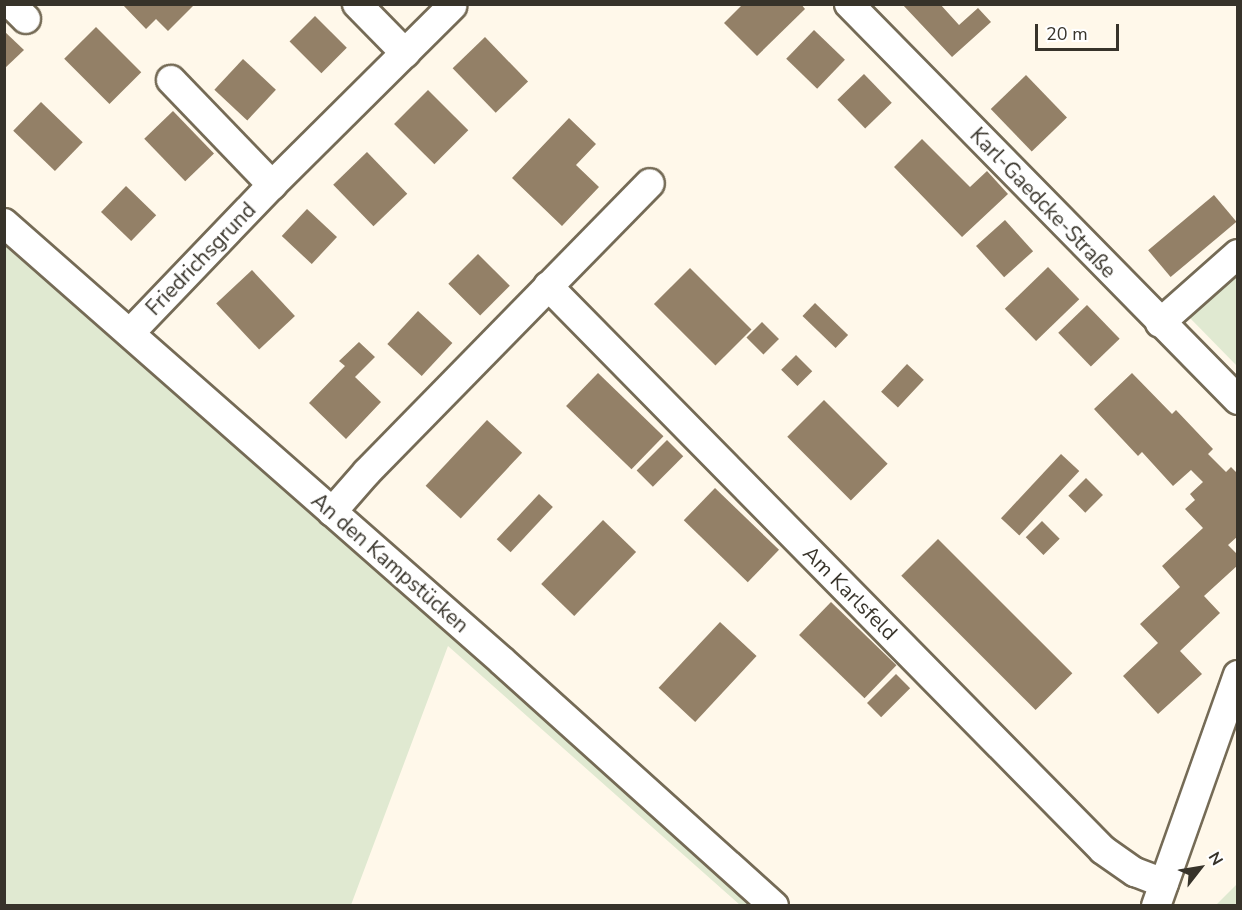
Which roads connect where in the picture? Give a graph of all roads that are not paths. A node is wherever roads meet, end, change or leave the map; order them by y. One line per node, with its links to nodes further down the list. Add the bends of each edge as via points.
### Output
1 (357, 4): 4 (street)
2 (849, 4): 11 (street, Karl-Gaedcke-Straße)
3 (452, 6): 4 (street, Friedrichsgrund)
4 (405, 53): 7 (street, Friedrichsgrund)
5 (171, 80): 7 (street, Friedrichsgrund)
6 (650, 183): 10 (street)
7 (272, 185): 12 (street, Friedrichsgrund)
8 (4, 223): 12 (street, An den Kampstücken)
9 (1238, 254): 11 (street)
10 (548, 286): 14 (street, via 366,472); 16 (street, Am Karlsfeld, via 1103,850)
11 (1160, 322): 13 (street, Karl-Gaedcke-Straße)
12 (130, 333): 14 (street, An den Kampstücken)
13 (1238, 400)
14 (332, 512): 17 (street, An den Kampstücken)
15 (1238, 675): 16 (street)
16 (1160, 894)
17 (774, 906)

